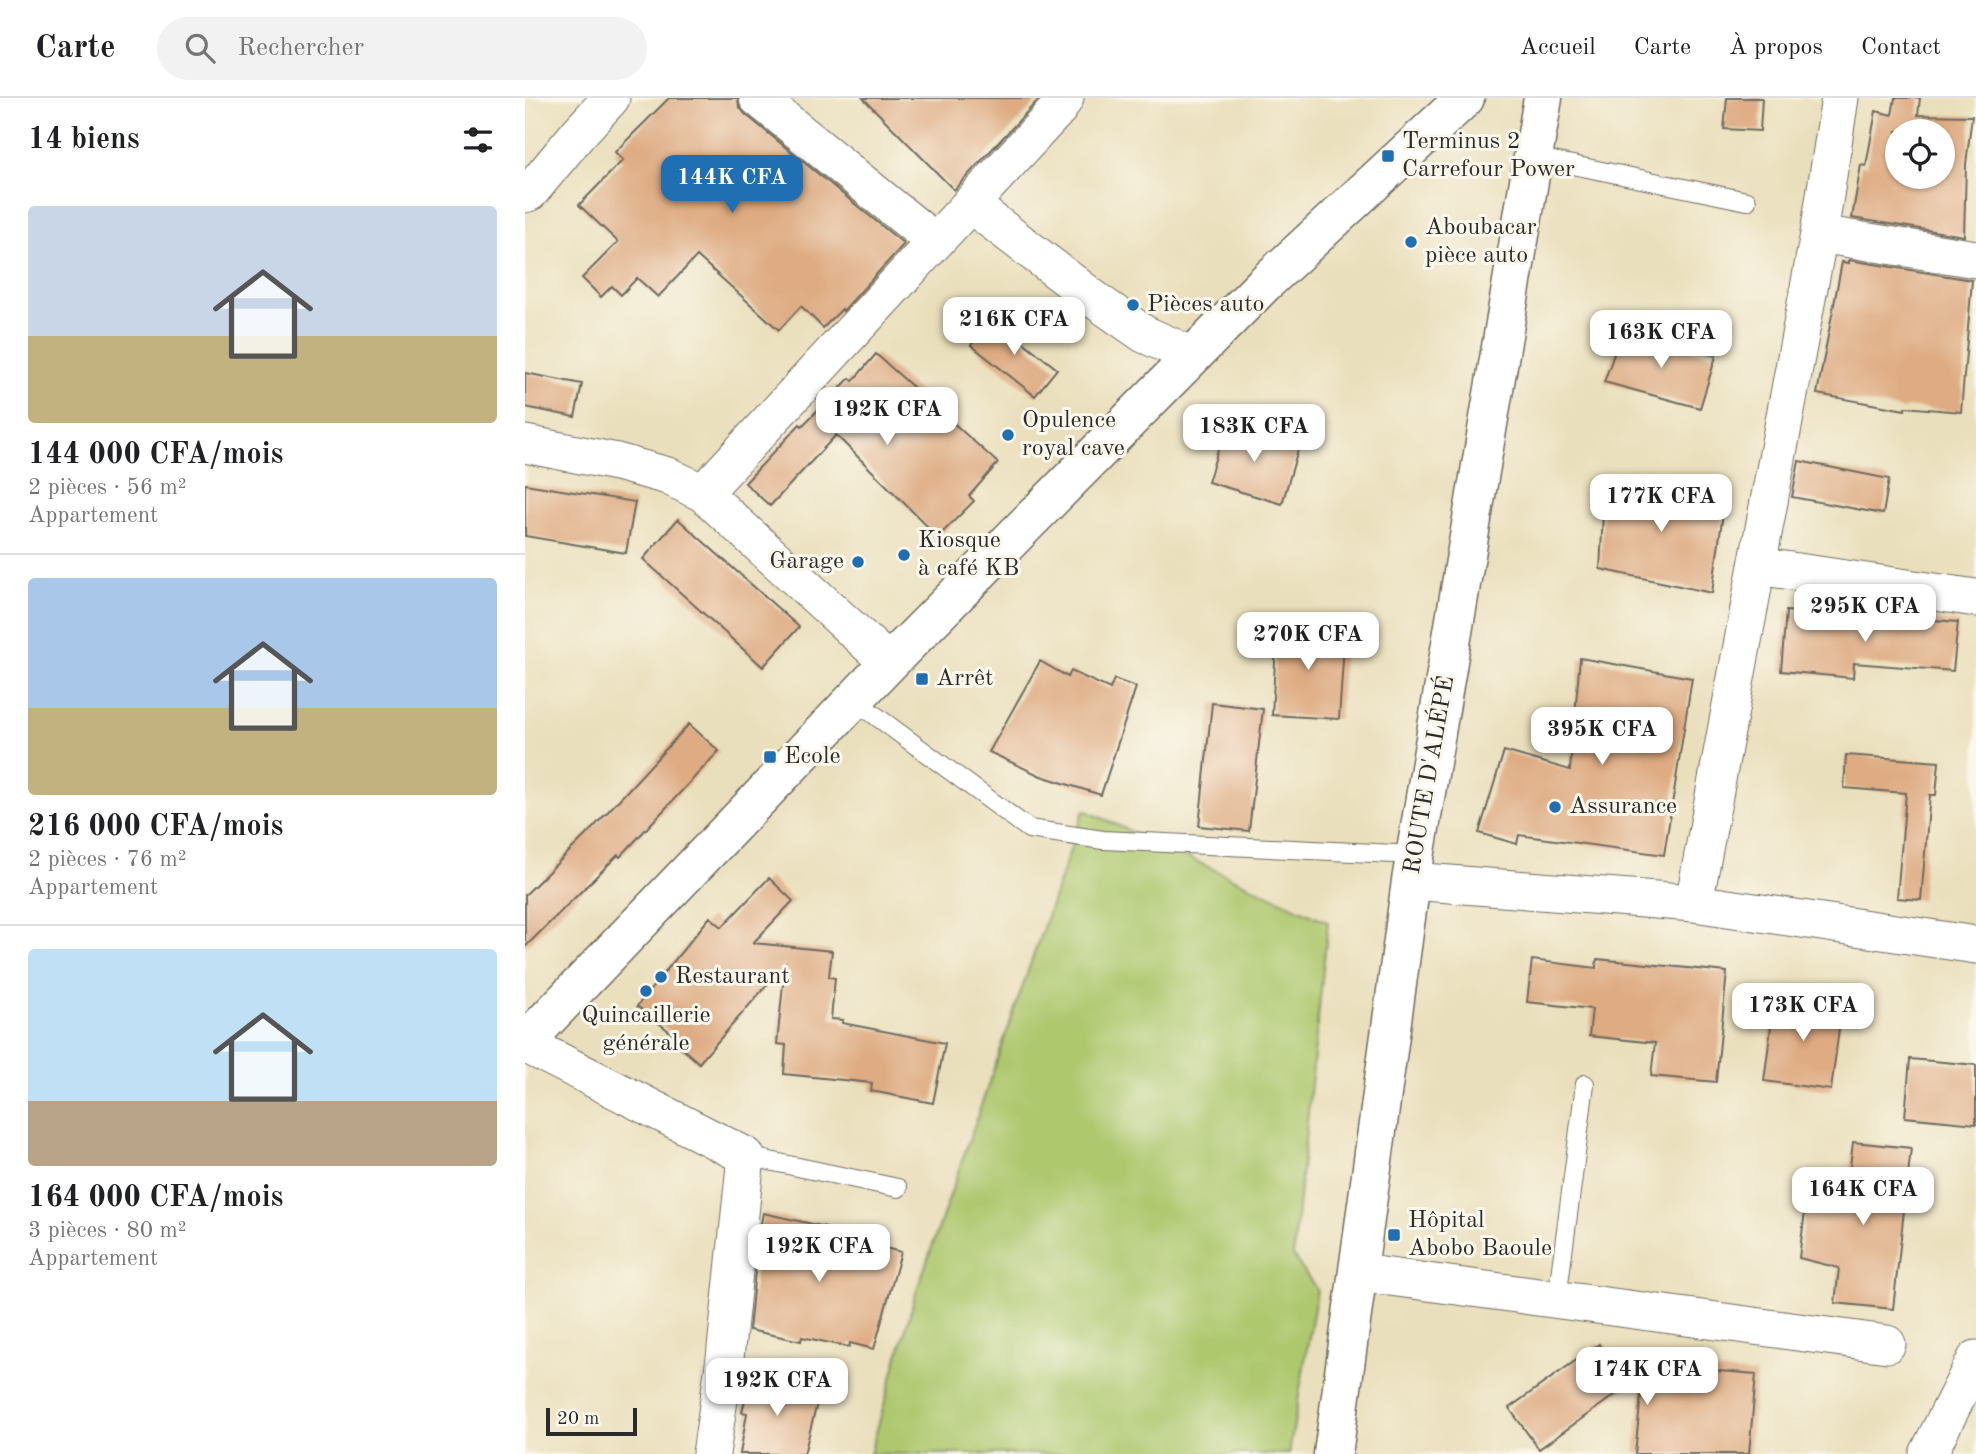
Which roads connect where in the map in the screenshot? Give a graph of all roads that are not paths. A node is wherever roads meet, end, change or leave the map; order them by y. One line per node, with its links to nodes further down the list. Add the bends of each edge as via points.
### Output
1 (611, 98): 8 (street)
2 (758, 98): 12 (street)
3 (1065, 98): 10 (street)
4 (1465, 98): 14 (main road)
5 (1543, 98): 7 (main road, ROUTE D'ALÉPÉ)
6 (1840, 98): 11 (street)
7 (1534, 157): 9 (lane); 21 (main road, ROUTE D'ALÉPÉ)
8 (525, 194)
9 (1747, 201)
10 (970, 204): 12 (street); 14 (street, via 1144,334)
11 (1819, 234): 13 (street); 17 (street)
12 (935, 242): 16 (street)
13 (1976, 259)
14 (1193, 356): 19 (main road)
15 (525, 444): 16 (street, via 617,461 669,476)
16 (703, 494): 19 (street)
17 (1758, 566): 18 (street); 22 (street)
18 (1976, 598)
19 (889, 663): 20 (main road)
20 (853, 699): 21 (lane, via 1029,829); 24 (main road)
21 (1414, 868): 22 (street); 28 (main road, ROUTE D'ALÉPÉ)
22 (1694, 903): 23 (street)
23 (1976, 945)
24 (525, 1043): 26 (street)
25 (1585, 1084): 29 (lane)
26 (746, 1156): 27 (lane); 32 (street)
27 (898, 1188)
28 (1360, 1273): 29 (street); 33 (main road, ROUTE D'ALÉPÉ)
29 (1557, 1299): 30 (street)
30 (1887, 1344)
31 (1976, 1359): 34 (street)
32 (711, 1454)
33 (1333, 1454)
34 (1928, 1454)

